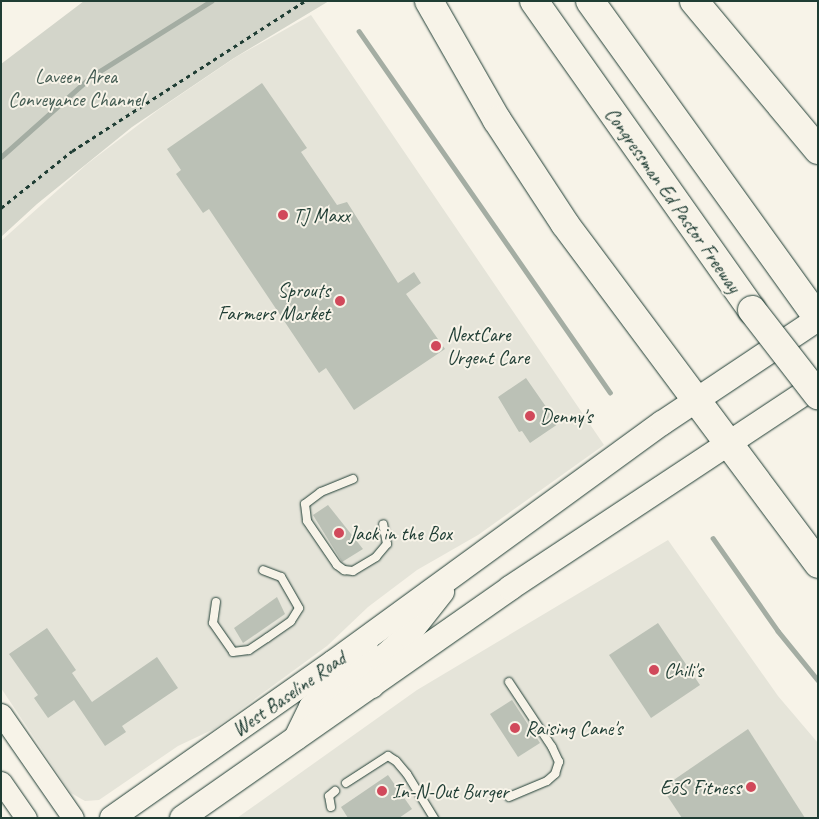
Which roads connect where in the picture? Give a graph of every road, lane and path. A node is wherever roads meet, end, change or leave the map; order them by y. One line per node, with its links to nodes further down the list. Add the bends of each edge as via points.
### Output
1 (305, 1): 7 (path, via 72,151)
2 (429, 1): 11 (highway, via 528,170)
3 (534, 1): 10 (highway, Congressman Ed Pastor Freeway, bridge, via 752,310)
4 (590, 1): 8 (highway)
5 (694, 1): 6 (highway)
6 (818, 150)
7 (1, 208)
8 (818, 319): 11 (main road, West Baseline Road)
9 (818, 384): 12 (main road)
10 (818, 395)
11 (695, 400): 12 (highway); 17 (main road, West Baseline Road)
12 (728, 446): 15 (highway); 21 (main road, via 510,588)
13 (353, 479): 14 (lane, via 320,492 305,504 308,521 337,564 344,570 353,571 376,557 387,544)
14 (383, 524)
15 (818, 564)
16 (263, 570): 18 (lane, via 280,577 299,608 291,621 268,638 249,650 233,652 213,623)
17 (456, 572): 19 (main road, West Baseline Road); 21 (main road, via 408,635 382,658 371,677)
18 (216, 602)
19 (367, 638): 23 (main road, via 359,665 311,707); 31 (main road, West Baseline Road)
20 (510, 682): 27 (lane, via 559,762 555,774 547,781)
21 (372, 686): 23 (main road)
22 (1, 714): 30 (main road)
23 (294, 741): 32 (main road)
24 (1, 782): 29 (main road)
25 (346, 783): 33 (lane, via 388,756 407,774)
26 (335, 791): 28 (lane, via 329,796)
27 (509, 797)
28 (331, 807)
29 (26, 817)
30 (73, 818)
31 (112, 818)
32 (182, 818)
33 (434, 818)

